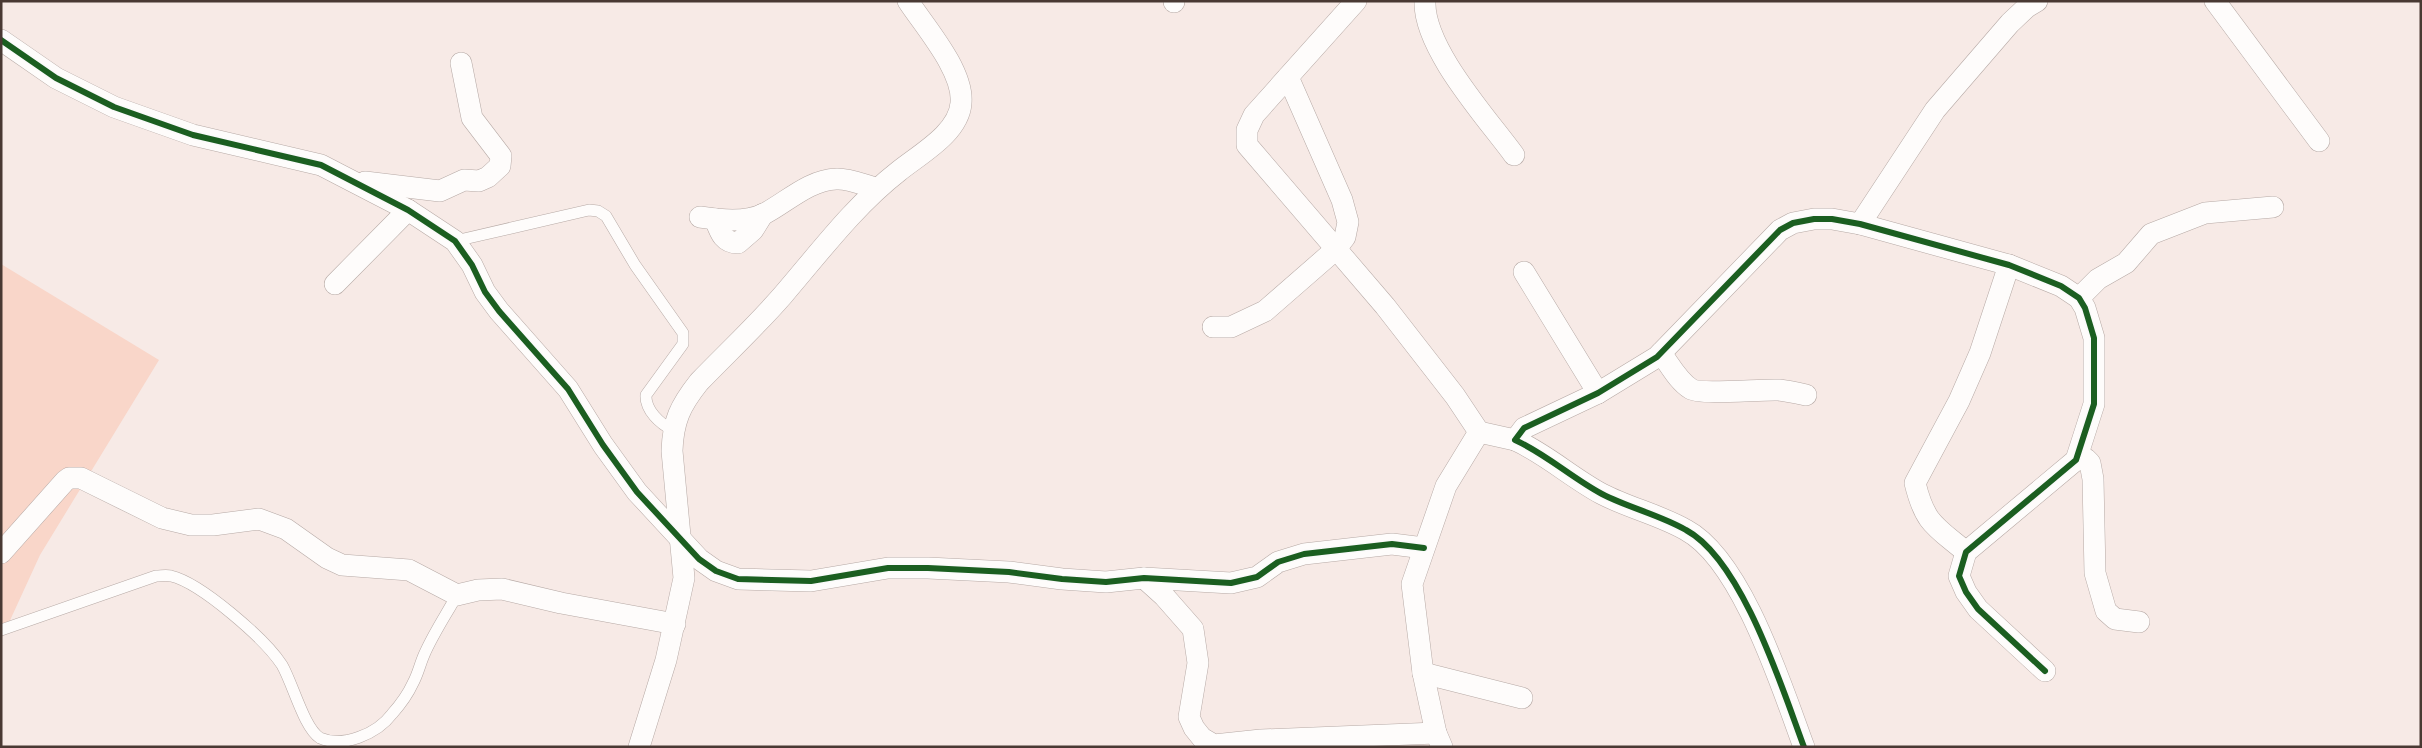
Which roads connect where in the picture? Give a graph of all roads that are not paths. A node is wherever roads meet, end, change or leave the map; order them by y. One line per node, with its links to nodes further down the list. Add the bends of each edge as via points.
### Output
1 (908, 1): 12 (street, via 950,64 960,84 961,104 958,118 948,131)
2 (1356, 1): 8 (street)
3 (1425, 1): 10 (street, via 1441,54)
4 (2037, 1): 16 (street, via 2010,23 1935,110)
5 (2215, 1): 9 (street)
6 (1, 40): 11 (street, via 56,78 114,107 193,135 321,165)
7 (461, 63): 11 (street, via 472,118 501,156 502,162 495,172 480,181 464,180 440,191)
8 (1288, 77): 18 (street, via 1346,214 1345,237); 18 (street, via 1254,115 1247,130 1247,145)
9 (2319, 140)
10 (1514, 155)
11 (352, 181): 14 (street)
12 (876, 188): 15 (street, via 837,178 821,182 763,214 753,230 738,243 726,239); 27 (street, via 782,296 699,382 678,414)
13 (2273, 207): 22 (street, via 2205,213 2151,234 2126,263 2098,279)
14 (408, 210): 17 (street); 21 (street)
15 (707, 218)
16 (1860, 224): 19 (street); 24 (street, via 1814,219 1793,223 1780,230)
17 (456, 241): 27 (lane, via 589,210 598,210 606,216 635,265 683,333 682,344 646,395 654,416); 31 (street, via 499,311 568,389 637,492)
18 (1335, 250): 23 (street, via 1264,311 1231,327); 28 (street, via 1385,306)
19 (2009, 265): 22 (street, via 2061,286); 33 (street, via 1980,352 1959,401 1915,483 1928,520)
20 (1524, 272): 25 (street)
21 (336, 284)
22 (2078, 298): 30 (street, via 2085,308 2094,338 2094,404)
23 (1213, 327)
24 (1661, 353): 25 (street, via 1641,369); 26 (street, via 1686,384 1700,392 1780,390)
25 (1598, 393): 29 (street, via 1524,428)
26 (1806, 395)
27 (673, 430): 31 (street, via 672,451)
28 (1479, 432): 29 (street); 32 (street, via 1446,486)
29 (1515, 440): 45 (street, via 1614,500 1686,530 1713,552 1726,567 1768,651)
30 (2076, 460): 33 (street); 37 (street, via 2086,459 2090,463 2095,573 2106,611 2115,619)
31 (681, 538): 35 (street, via 698,559 738,580 812,581 888,568 1010,572 1106,582); 38 (street, via 684,578)
32 (1424, 548): 35 (street, via 1392,544 1304,554 1278,562 1257,577 1231,583); 41 (street, via 1412,584)
33 (1966, 552): 40 (street, via 1959,576 1966,592 1978,610)
34 (1, 553): 36 (street, via 65,481 81,478 162,518 192,525 259,519 286,529 342,565 409,570)
35 (1144, 578): 43 (street, via 1193,629 1198,663 1189,717 1202,738 1214,744 1260,740)
36 (457, 595): 38 (street, via 502,589); 39 (lane, via 424,655 414,682 391,716 376,730 346,744 319,738 309,728 281,664 260,639 203,591 170,576 156,576)
37 (2139, 622)
38 (675, 624): 44 (street)
39 (1, 630)
40 (2044, 671)
41 (1423, 673): 42 (street); 43 (street)
42 (1522, 698)
43 (1439, 740)
44 (639, 747)
45 (1804, 747)

